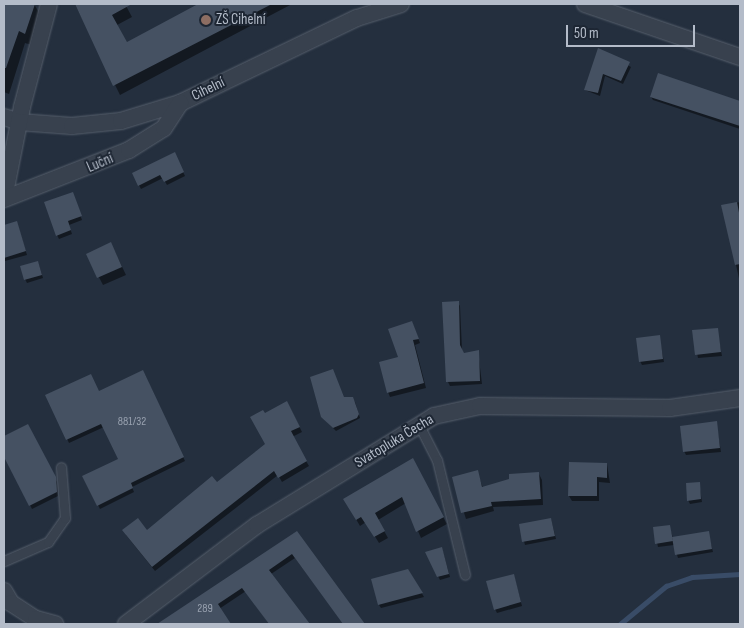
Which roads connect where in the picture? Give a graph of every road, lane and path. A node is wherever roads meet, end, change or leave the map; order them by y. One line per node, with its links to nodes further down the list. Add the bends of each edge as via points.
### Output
1 (49, 4): 6 (street)
2 (401, 4): 5 (street, Cihelní, via 357,18)
3 (585, 4): 4 (street)
4 (740, 57)
5 (180, 102): 6 (street, Cihelní, via 121,121 72,126); 7 (street, Luční, via 164,128 130,150)
6 (11, 120): 7 (street)
7 (4, 199)
8 (740, 398): 9 (street, Svatopluka Čecha, via 670,408 480,406 434,416)
9 (419, 425): 12 (lane, via 437,460); 15 (street, Svatopluka Čecha, via 257,525)
10 (61, 467): 11 (lane, via 65,518 48,542)
11 (4, 561)
12 (465, 575)
13 (4, 591): 14 (street, via 11,603 36,619)
14 (55, 624)
15 (126, 624)

